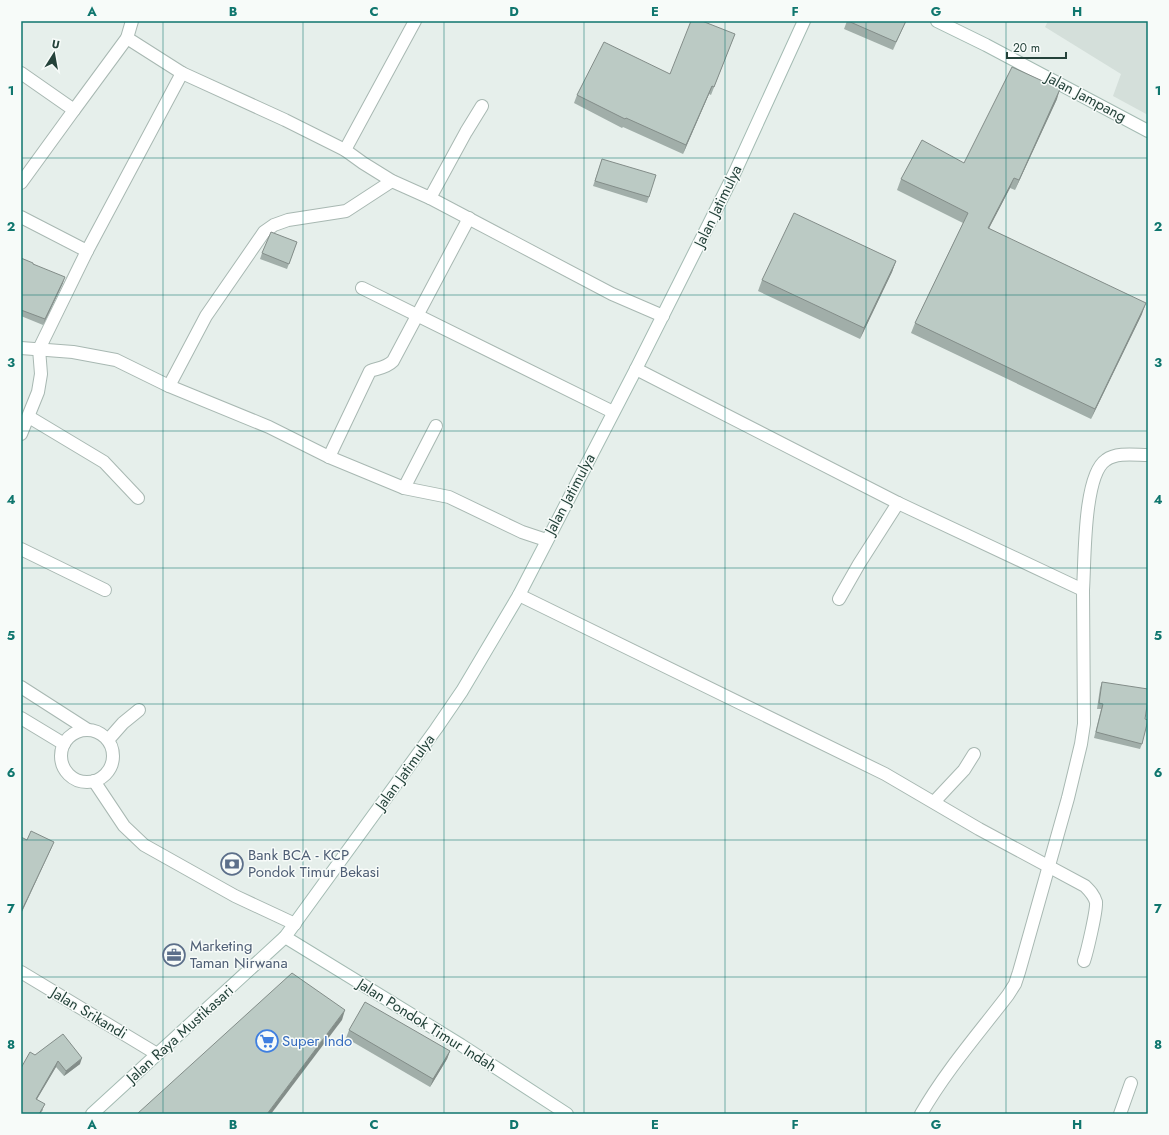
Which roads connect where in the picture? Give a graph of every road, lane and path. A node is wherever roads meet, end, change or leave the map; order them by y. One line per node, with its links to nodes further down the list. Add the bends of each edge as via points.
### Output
1 (132, 21): 5 (street)
2 (415, 21): 11 (street)
3 (804, 21): 20 (street, Jalan Jatimulya, via 735,172)
4 (938, 21): 10 (street, Jalan Jampang)
5 (127, 38): 7 (street); 9 (street)
6 (21, 73): 9 (street)
7 (182, 73): 11 (street); 17 (street)
8 (482, 106): 14 (street)
9 (74, 110): 13 (street)
10 (1148, 130)
11 (345, 150): 12 (street)
12 (392, 181): 14 (street); 24 (street, via 346,211 288,220 264,232 206,316)
13 (21, 183)
14 (430, 198): 16 (street)
15 (21, 217): 17 (street)
16 (469, 218): 19 (street); 20 (street, via 612,294)
17 (87, 251): 22 (street)
18 (362, 288): 19 (street)
19 (417, 315): 25 (street); 30 (street, via 393,361 388,366 370,371)
20 (663, 316): 23 (street, Jalan Jatimulya)
21 (21, 348): 22 (street)
22 (39, 349): 24 (street, via 116,360); 26 (street, via 41,374)
23 (636, 369): 25 (street, Jalan Jatimulya); 33 (street)
24 (170, 386): 30 (street, via 269,427)
25 (614, 412): 34 (street, Jalan Jatimulya)
26 (29, 417): 28 (street); 32 (street, via 104,462)
27 (436, 426): 31 (street)
28 (21, 434)
29 (1148, 455): 37 (street, via 1115,455 1100,465 1096,472 1087,510)
30 (329, 457): 31 (street)
31 (404, 488): 34 (street, via 449,497 522,532)
32 (138, 498)
33 (898, 503): 37 (street); 39 (street)
34 (546, 540): 38 (street, Jalan Jatimulya)
35 (21, 549): 36 (street)
36 (105, 590)
37 (1083, 590): 49 (street, via 1084,724 1068,798)
38 (519, 595): 48 (street, via 885,774); 50 (street, Jalan Jatimulya, via 462,691)
39 (839, 599)
40 (21, 687): 43 (street)
41 (139, 710): 44 (street)
42 (21, 718): 45 (street)
43 (88, 730): 44 (street); 45 (street, via 74,734)
44 (108, 740): 47 (street, via 113,752 111,765 105,775)
45 (64, 744): 47 (street, via 60,756 68,775 80,781)
46 (974, 754): 48 (street, via 964,770)
47 (94, 781): 50 (street, via 124,826 144,845 235,896)
48 (934, 802): 49 (street)
49 (1048, 866): 52 (street, via 1085,886 1093,894 1096,904 1090,943); 58 (street, via 1015,984)
50 (295, 924): 51 (street, Jalan Jatimulya)
51 (285, 937): 54 (street, Jalan Raya Mustikasari); 57 (street, Jalan Pondok Timur Indah, via 466,1048)
52 (1084, 961)
53 (21, 972): 54 (street, Jalan Srikandi)
54 (157, 1054): 56 (street, Jalan Raya Mustikasari)
55 (1131, 1083): 59 (street)
56 (94, 1113)
57 (567, 1114)
58 (921, 1114)
59 (1120, 1114)

